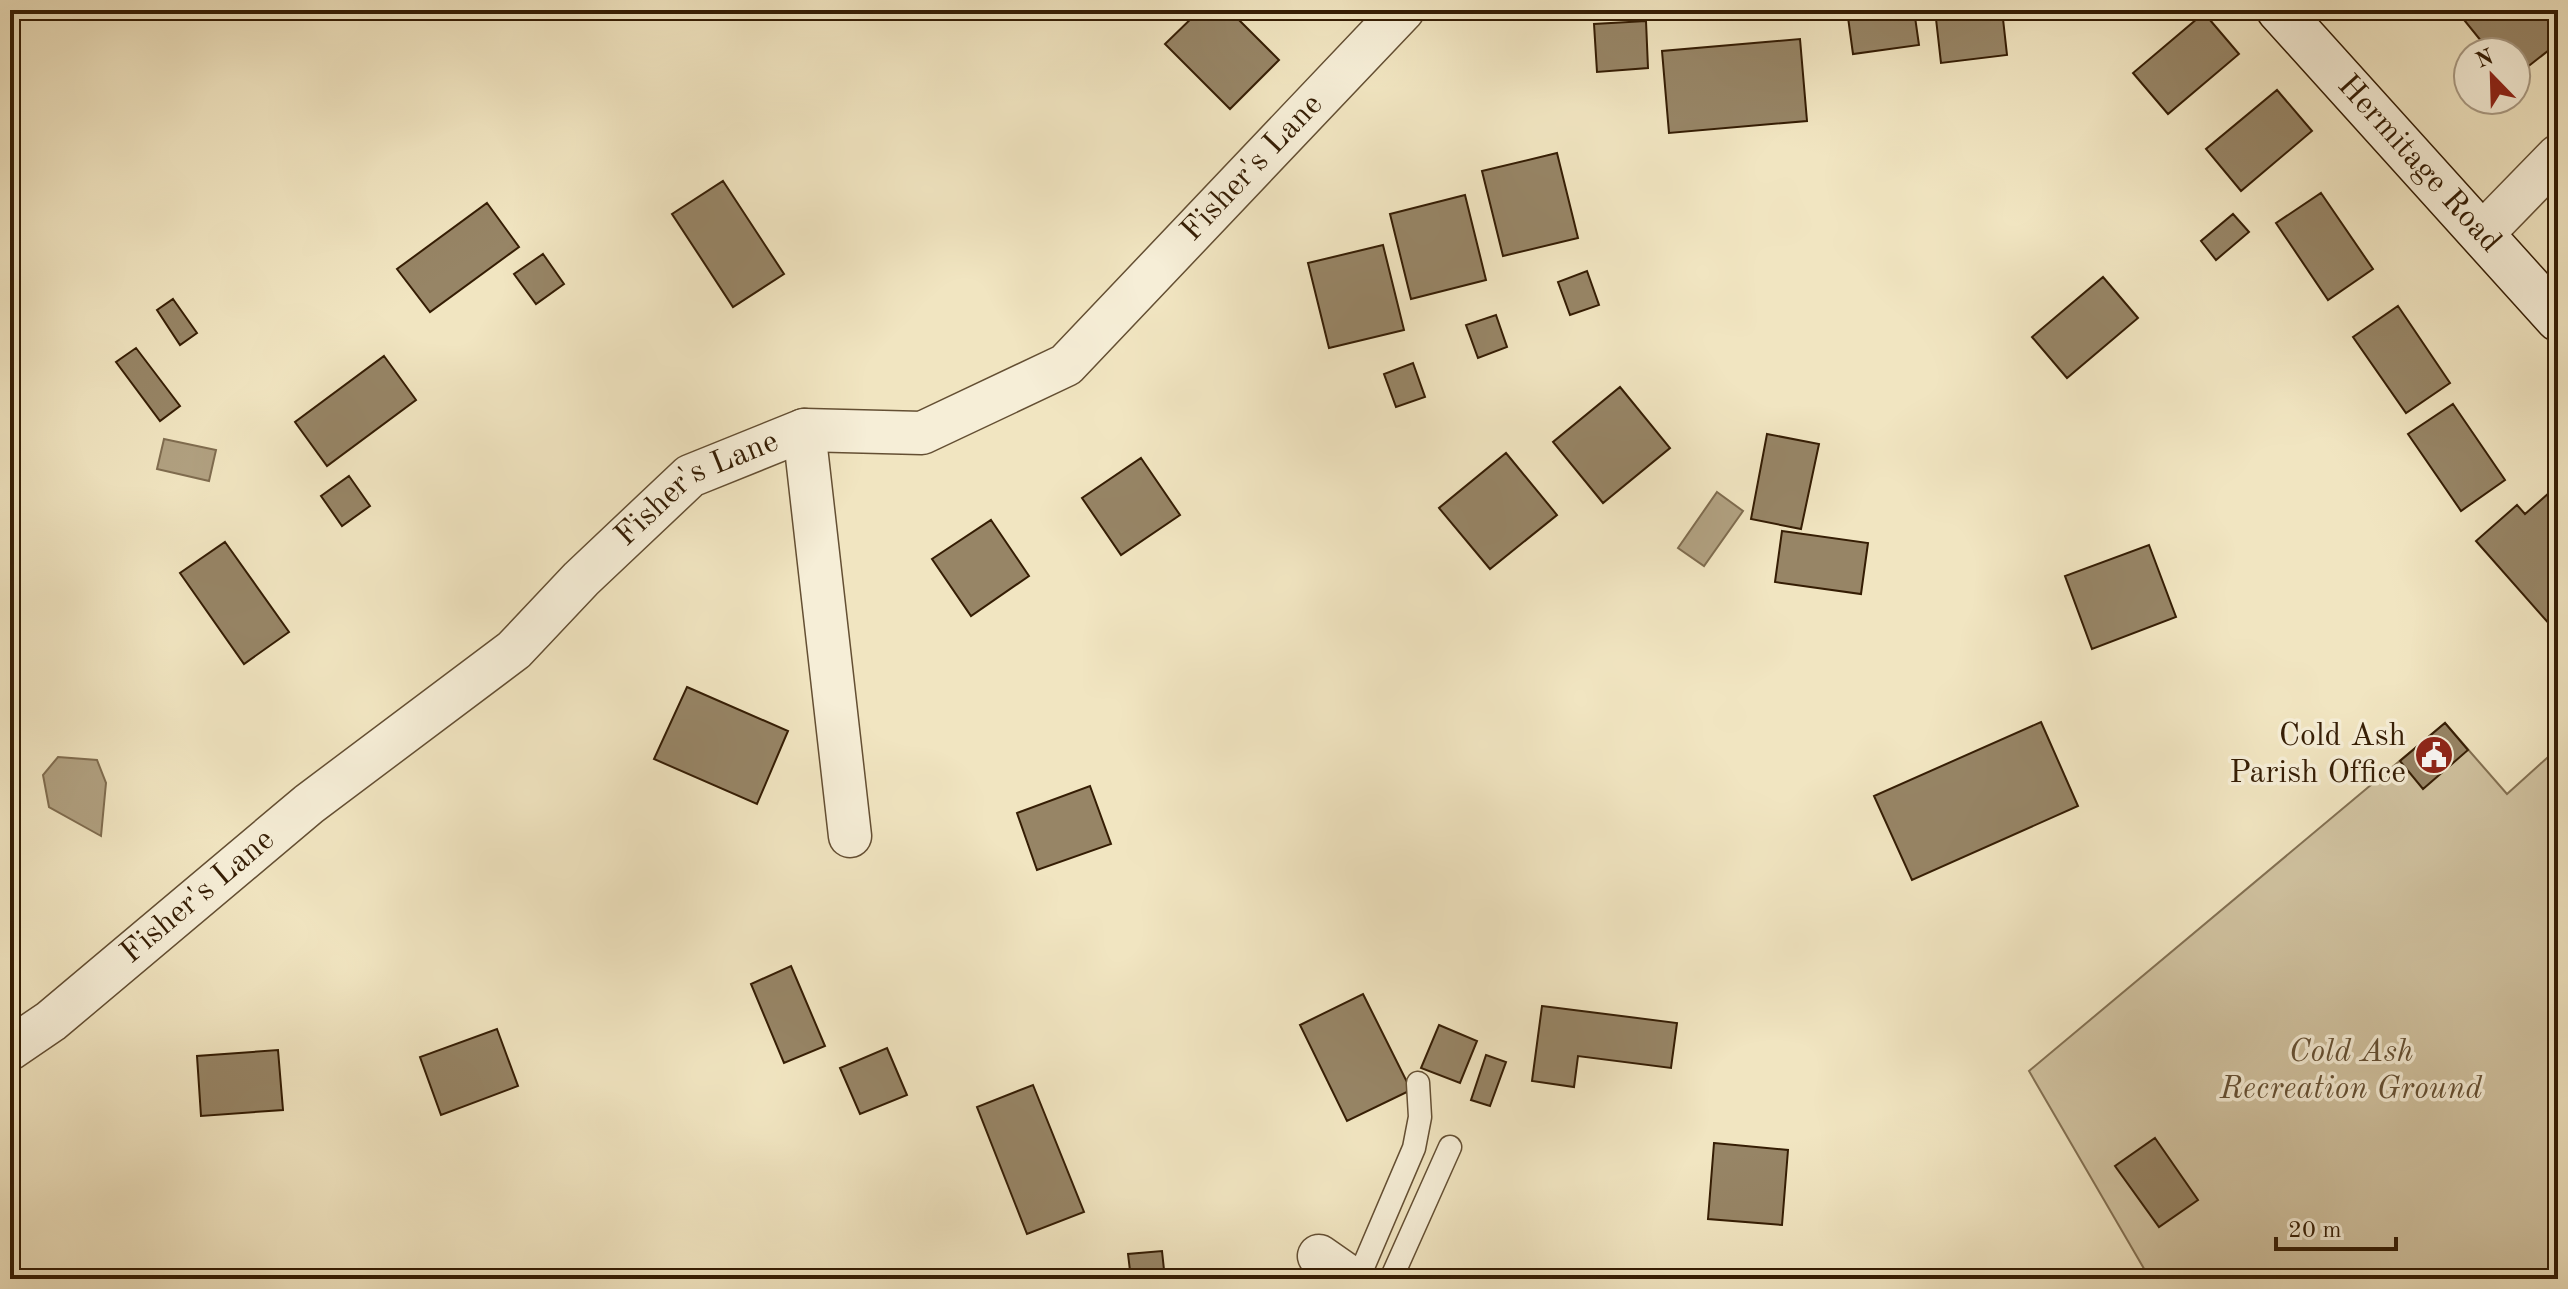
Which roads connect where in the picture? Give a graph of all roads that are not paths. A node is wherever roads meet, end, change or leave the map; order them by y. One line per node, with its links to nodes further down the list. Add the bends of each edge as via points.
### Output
1 (1403, 10): 6 (street, Fisher's Lane, via 1066,365 922,433)
2 (2279, 10): 4 (street, Hermitage Road)
3 (2558, 156): 4 (street)
4 (2482, 234): 5 (street, Hermitage Road)
5 (2558, 319)
6 (804, 430): 7 (street); 8 (street, Fisher's Lane, via 690,476 514,650 309,804 51,1021)
7 (850, 836)
8 (10, 1049)
9 (1418, 1083): 11 (lane, via 1420,1117 1414,1148)
10 (1450, 1147): 12 (lane)
11 (1358, 1279)
12 (1391, 1279)

